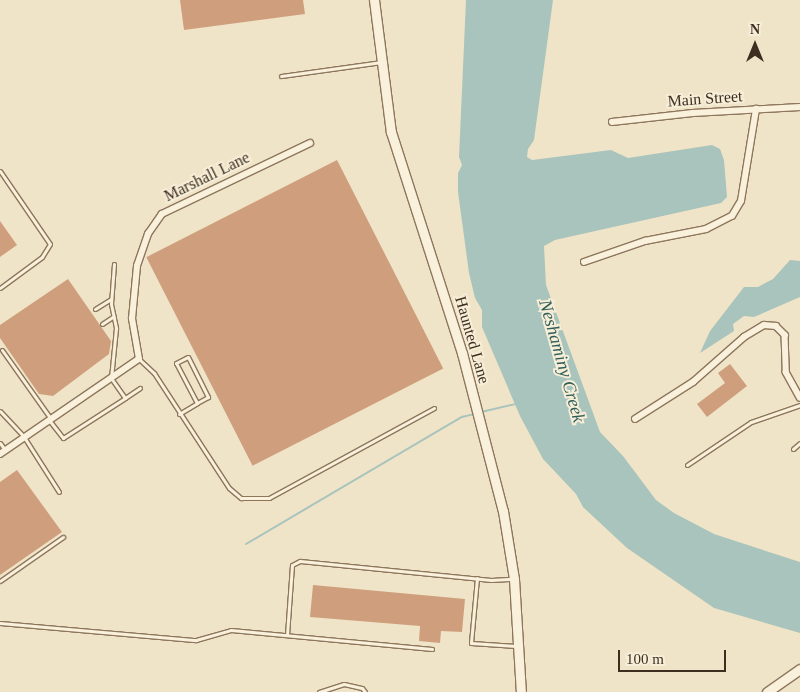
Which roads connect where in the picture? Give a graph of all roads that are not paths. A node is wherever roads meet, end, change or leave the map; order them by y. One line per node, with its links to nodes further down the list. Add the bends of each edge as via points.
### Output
1 (374, 0): 2 (street, Haunted Lane)
2 (383, 62): 3 (lane); 38 (street, Haunted Lane, via 391,132 462,353 503,511)
3 (281, 76)
4 (800, 107): 5 (street, Main Street)
5 (756, 109): 6 (street, Main Street); 9 (street, via 741,201 732,216 706,229 645,241)
6 (612, 122)
7 (310, 143): 17 (street, Marshall Lane, via 162,214 148,234 137,266 132,319)
8 (0, 171): 11 (lane, via 50,244 42,257)
9 (584, 262)
10 (114, 264): 12 (lane)
11 (0, 288)
12 (111, 299): 13 (lane); 14 (lane)
13 (95, 309)
14 (114, 316): 15 (lane); 18 (lane)
15 (102, 324)
16 (2, 350): 28 (lane)
17 (139, 359): 18 (street); 26 (lane, via 154,373)
18 (111, 378): 21 (lane); 28 (street)
19 (140, 388): 21 (lane)
20 (800, 397): 27 (street, via 786,372 784,334 776,326 764,325 744,337 694,382)
21 (125, 398): 28 (lane, via 63,438)
22 (197, 403): 22 (lane, via 176,363 188,357 208,397); 26 (lane)
23 (800, 405): 34 (lane, via 751,422)
24 (434, 408): 26 (lane, via 262,499 241,498 229,488)
25 (0, 411): 29 (lane)
26 (179, 414)
27 (636, 419)
28 (50, 420): 29 (street)
29 (24, 437): 33 (street); 35 (lane)
30 (0, 443): 33 (lane)
31 (800, 443): 32 (lane)
32 (793, 449)
33 (2, 452)
34 (687, 465)
35 (59, 492)
36 (63, 537): 39 (lane)
37 (477, 578): 38 (lane); 41 (lane, via 300,561 292,565); 42 (lane, via 471,643 508,648)
38 (514, 579): 42 (street, Haunted Lane)
39 (0, 581)
40 (0, 623): 41 (lane, via 196,640 231,630)
41 (286, 635): 43 (lane)
42 (517, 646): 47 (street, Haunted Lane)
43 (432, 649)
44 (800, 669): 48 (street)
45 (319, 692): 46 (lane, via 344,684 362,688)
46 (365, 692)
47 (521, 692)
48 (767, 692)

